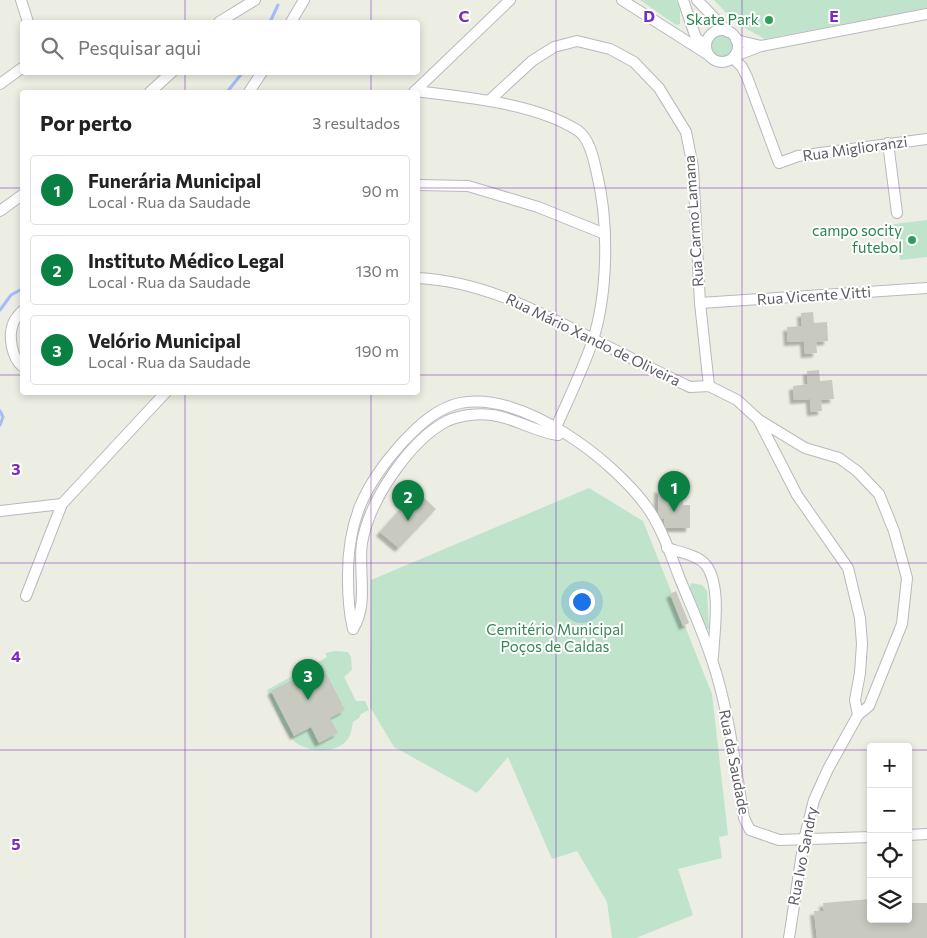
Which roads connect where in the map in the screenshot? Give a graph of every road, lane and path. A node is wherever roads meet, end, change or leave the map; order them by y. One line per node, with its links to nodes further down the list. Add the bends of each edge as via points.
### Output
1 (20, 0): 9 (street)
2 (255, 0): 10 (street)
3 (304, 0): 11 (street)
4 (510, 0): 23 (street)
5 (622, 0): 15 (street)
6 (683, 0): 15 (street, via 696,38)
7 (697, 0): 12 (street)
8 (927, 14): 14 (street)
9 (27, 20)
10 (223, 20)
11 (292, 20)
12 (728, 32): 13 (street); 15 (street, via 714,32)
13 (736, 40): 14 (street); 16 (street, via 738,45)
14 (761, 46): 16 (street)
15 (706, 49): 16 (street, via 719,63)
16 (734, 57): 27 (street, Rua Miglioranzi, via 747,77 779,163 798,156)
17 (20, 69): 20 (street)
18 (169, 75): 21 (street)
19 (260, 75): 22 (street)
20 (0, 84)
21 (152, 90)
22 (249, 90)
23 (416, 90)
24 (420, 93): 25 (street)
25 (490, 100): 32 (street, via 547,117 579,131 592,153 604,201); 35 (street, Rua Carmo Lamana, via 532,61 554,47 577,41 610,49 634,62 659,88 686,132 693,167)
26 (927, 139): 27 (street, Rua Miglioranzi)
27 (888, 144): 31 (street)
28 (420, 185): 32 (street, via 468,186 538,207)
29 (20, 197): 30 (street)
30 (1, 213)
31 (896, 213)
32 (605, 234): 37 (street, via 604,278)
33 (420, 278): 37 (street, Rua Mário Xando de Oliveira, via 478,287 523,304)
34 (927, 288): 35 (street, Rua Vicente Vitti)
35 (700, 303): 39 (street, Rua Carmo Lamana)
36 (20, 314): 38 (street, via 10,334)
37 (593, 339): 39 (street, Rua Mário Xando de Oliveira, via 690,387); 42 (street)
38 (20, 364)
39 (709, 386): 41 (street, Rua Mário Xando de Oliveira, via 737,400)
40 (163, 395): 43 (street)
41 (759, 420): 48 (street, via 797,495 848,568 860,618 862,644 855,700); 48 (street, Rua Ivo Sandry, via 805,448 839,458 857,471 879,494 894,531 907,578 902,624 869,706)
42 (555, 430): 42 (street, Rua da Saudade, via 500,404 478,402 447,407 415,429 378,473 356,511 348,553 349,611 353,629 362,606 362,543 370,516 407,455 418,444 448,420 479,414); 45 (street, Rua da Saudade, via 600,458 627,482 649,509)
43 (62, 504): 44 (street); 46 (street)
44 (0, 511)
45 (668, 548): 47 (street, Rua da Saudade); 47 (street, Rua da Saudade, via 706,565 712,579 715,597)
46 (26, 596)
47 (712, 661): 52 (street, Rua da Saudade, via 728,723 744,818 750,830 779,840)
48 (858, 715): 52 (street, Rua Ivo Sandry, via 814,800)
49 (927, 834): 50 (street)
50 (912, 835)
51 (867, 837): 52 (street, Rua da Saudade)
52 (804, 840): 53 (street, Rua Ivo Sandry)
53 (789, 938)

